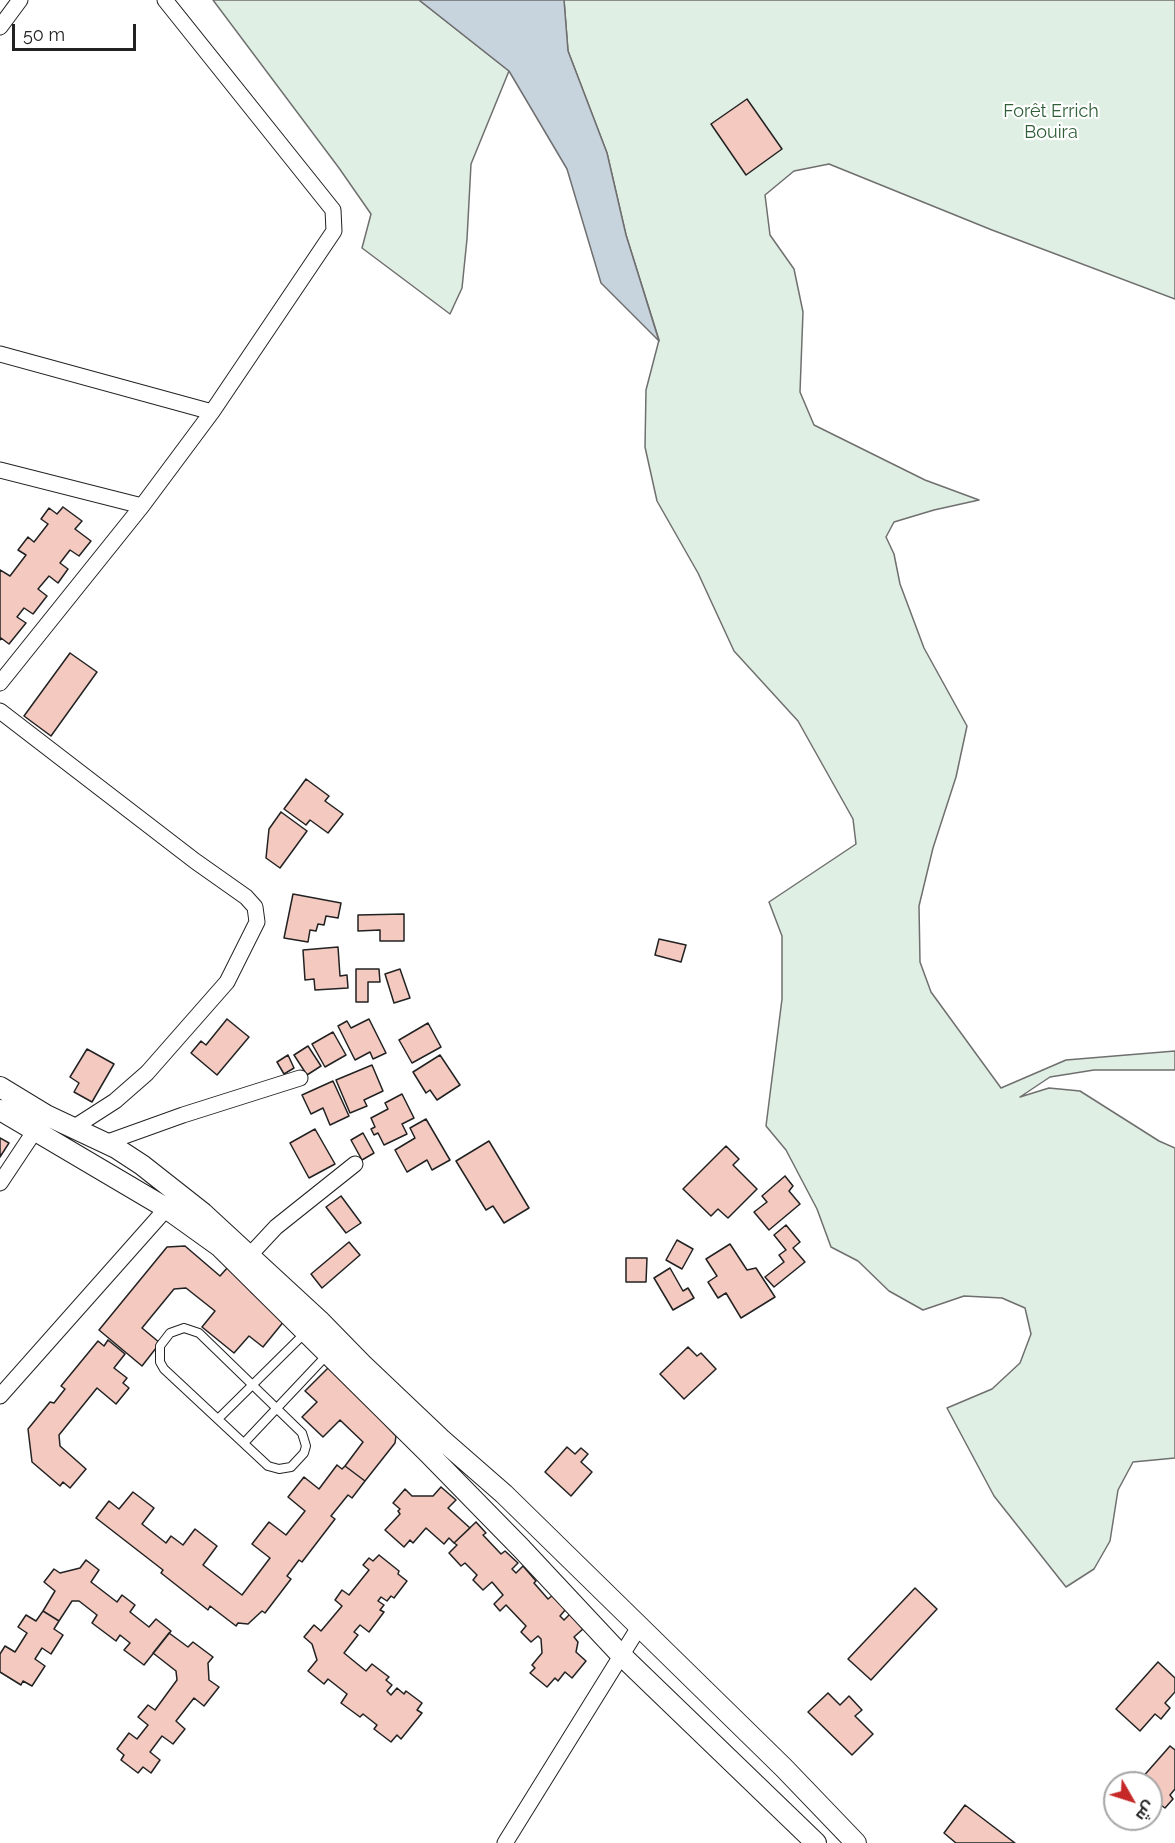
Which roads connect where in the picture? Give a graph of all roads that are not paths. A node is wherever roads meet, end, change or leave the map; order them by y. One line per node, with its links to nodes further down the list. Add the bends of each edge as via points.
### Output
1 (20, 0): 3 (street)
2 (165, 0): 5 (street, via 333,210 334,231)
3 (0, 27)
4 (0, 354): 5 (street)
5 (212, 412): 7 (street)
6 (0, 470): 7 (street)
7 (142, 506): 8 (street)
8 (0, 683)
9 (0, 711): 14 (street, via 255,907 257,922 226,982 147,1074)
10 (300, 1078): 16 (street)
11 (0, 1087): 13 (street)
12 (0, 1110): 15 (street)
13 (46, 1115): 14 (street); 15 (street)
14 (73, 1128): 16 (street)
15 (34, 1132): 18 (street); 20 (street)
16 (105, 1143): 19 (street)
17 (355, 1164): 21 (street, via 276,1227)
18 (0, 1183)
19 (180, 1194): 20 (street); 21 (street)
20 (166, 1208): 22 (street, via 219,1246); 25 (street)
21 (249, 1256): 22 (street)
22 (312, 1326): 23 (street); 24 (lane)
23 (334, 1348): 26 (lane); 29 (street, via 504,1494); 30 (street)
24 (253, 1384): 26 (lane); 27 (lane); 27 (lane, via 200,1333 184,1328 170,1333 160,1346 160,1362)
25 (0, 1396)
26 (276, 1408): 28 (lane); 28 (lane, via 305,1439 301,1459 286,1469 273,1468)
27 (218, 1419): 28 (lane)
28 (243, 1443)
29 (639, 1627): 30 (street); 31 (street)
30 (621, 1655): 32 (street); 33 (street)
31 (668, 1655): 32 (street); 35 (street)
32 (647, 1680): 34 (street)
33 (505, 1843)
34 (816, 1843)
35 (856, 1843)

